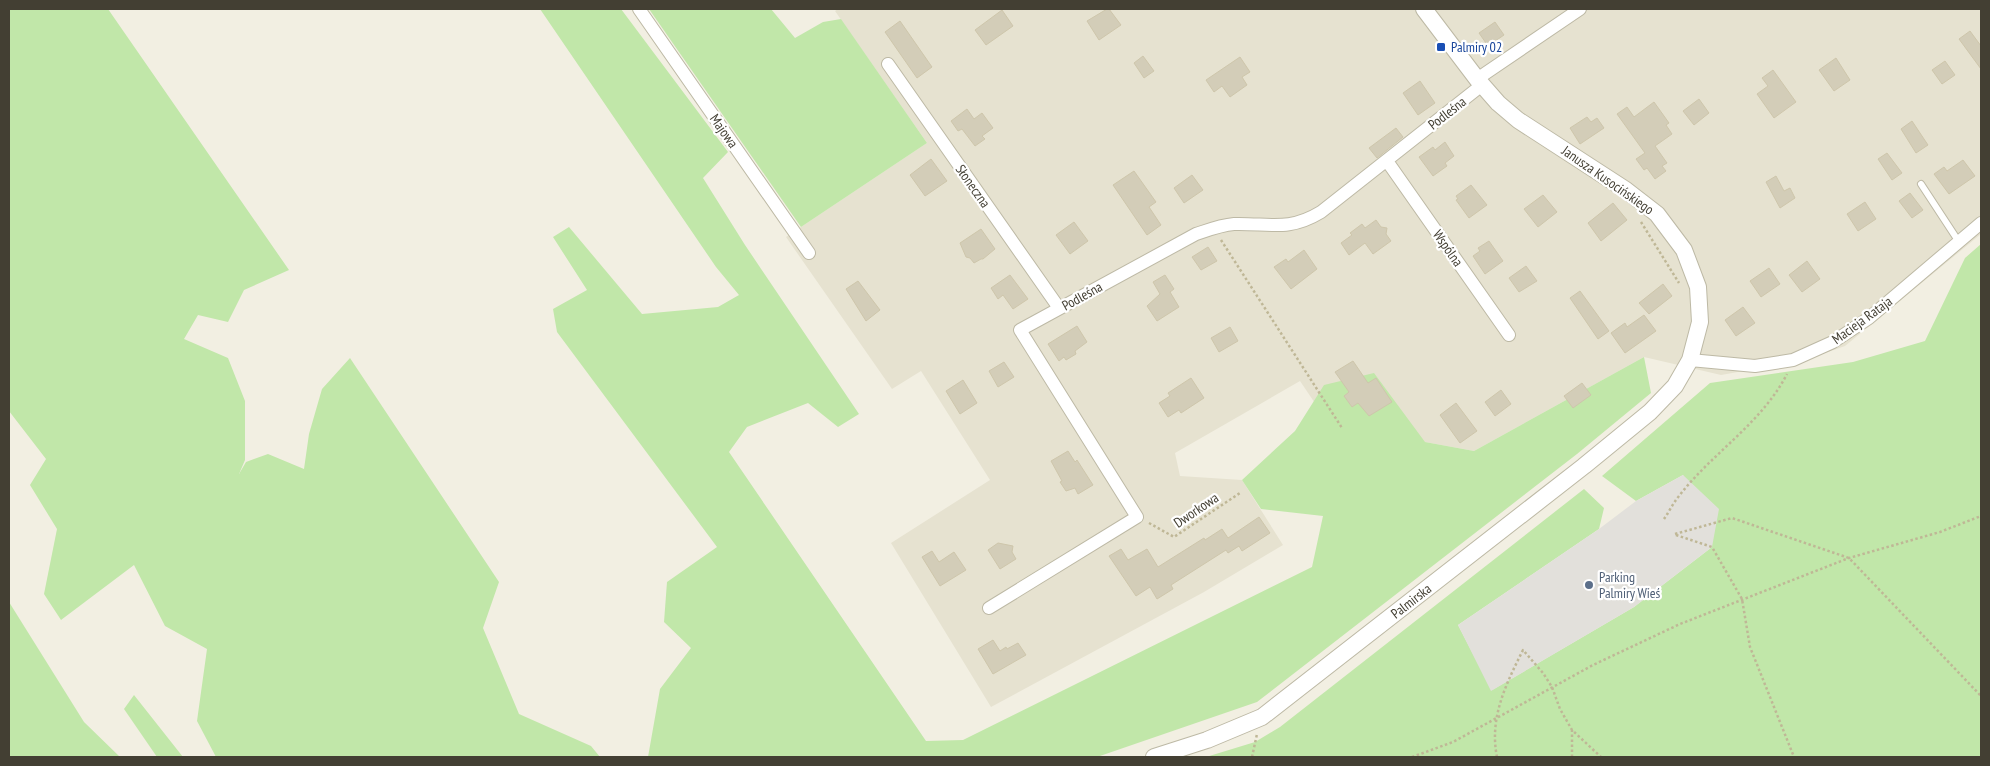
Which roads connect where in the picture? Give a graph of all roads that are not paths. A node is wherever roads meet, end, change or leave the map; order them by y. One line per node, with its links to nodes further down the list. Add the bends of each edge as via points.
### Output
1 (639, 9): 10 (street, Majowa)
2 (1424, 9): 5 (street, Janusza Kusocińskiego)
3 (1580, 9): 5 (street, Podleśna)
4 (888, 64): 11 (street, Słoneczna)
5 (1479, 82): 6 (street, Podleśna); 13 (street, Janusza Kusocińskiego, via 1518,120 1626,190 1657,214 1684,250 1698,287 1700,322)
6 (1387, 160): 11 (street, Podleśna, via 1306,222 1284,226 1232,224 1216,227 1196,234); 12 (street, Wspólna)
7 (1921, 184): 9 (lane)
8 (1981, 223): 9 (street, Macieja Rataja)
9 (1959, 242): 13 (street, Macieja Rataja, via 1869,318 1833,342 1793,360 1755,366)
10 (809, 254)
11 (1059, 308): 15 (street, Podleśna, via 1020,330 1137,516)
12 (1509, 336)
13 (1690, 360): 14 (street, Janusza Kusocińskiego, via 1675,386)
14 (1650, 412): 16 (street, Palmirska, via 1262,717)
15 (989, 608)
16 (1154, 757)

